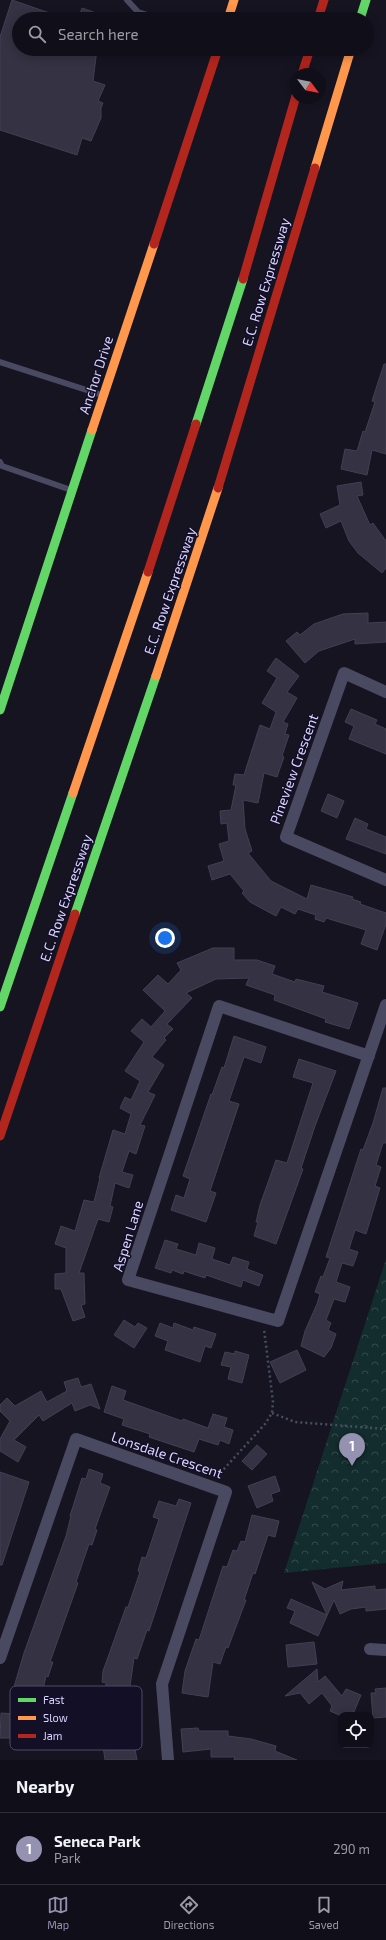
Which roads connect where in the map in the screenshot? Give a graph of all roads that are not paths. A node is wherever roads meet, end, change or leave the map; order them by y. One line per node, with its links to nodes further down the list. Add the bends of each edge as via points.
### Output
1 (126, 0): 5 (lane)
2 (234, 0): 6 (main road)
3 (324, 0): 7 (main road)
4 (366, 0): 8 (main road)
5 (138, 12)
6 (230, 12)
7 (320, 12)
8 (362, 12)
9 (216, 56): 15 (main road, Anchor Drive)
10 (308, 56): 12 (main road)
11 (349, 56): 24 (main road, E.C. Row Expressway, via 206,528)
12 (304, 68)
13 (294, 104): 22 (main road, E.C. Row Expressway, via 250,256 167,515)
14 (0, 362): 15 (lane)
15 (104, 395): 17 (main road, Anchor Drive)
16 (0, 462): 17 (lane, via 2,466)
17 (72, 491): 19 (main road, Anchor Drive)
18 (386, 692): 20 (street, Pineview Crescent, via 344,673 286,837)
19 (0, 710)
20 (386, 880)
21 (386, 1005): 23 (street, Aspen Lane)
22 (0, 1007)
23 (370, 1056): 23 (street, Aspen Lane, via 219,1006 128,1280 278,1321)
24 (0, 1136)
25 (370, 1649): 26 (street)
26 (386, 1650)
27 (0, 1658): 28 (street, Lonsdale Crescent, via 76,1439 226,1492 162,1684)
28 (168, 1760)

